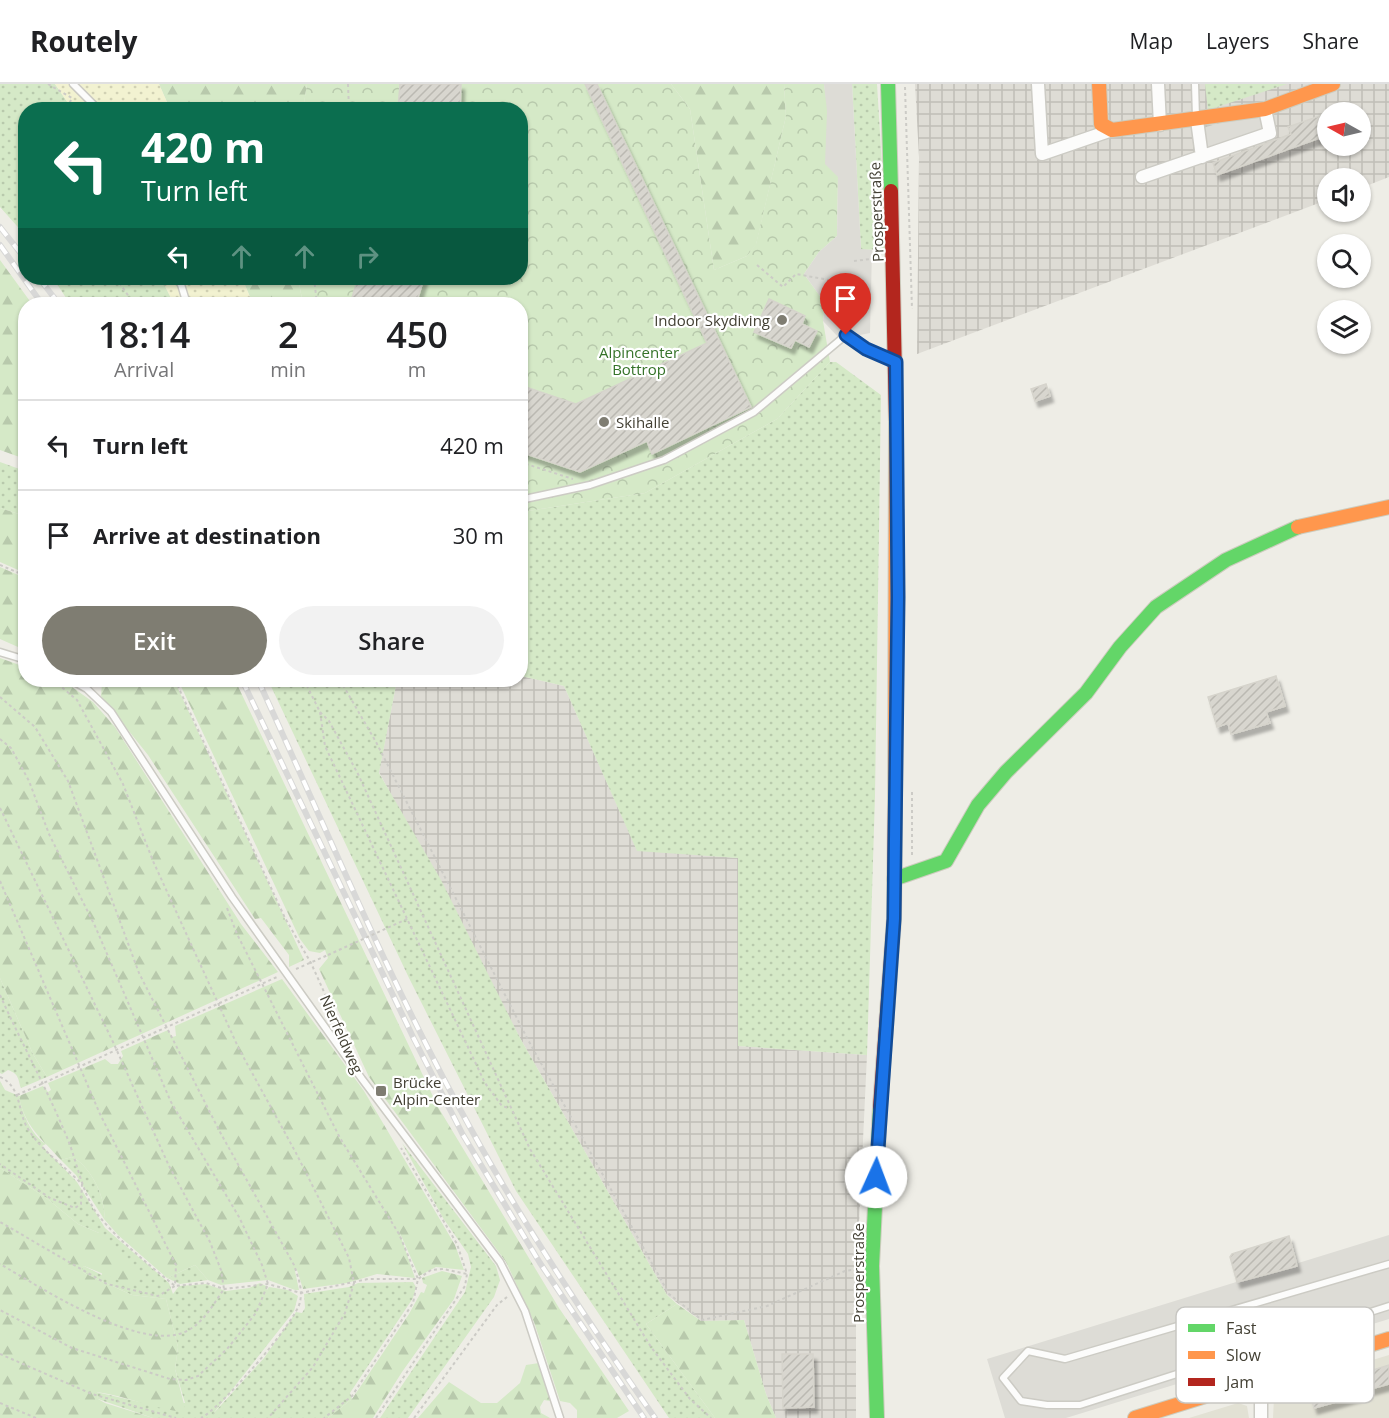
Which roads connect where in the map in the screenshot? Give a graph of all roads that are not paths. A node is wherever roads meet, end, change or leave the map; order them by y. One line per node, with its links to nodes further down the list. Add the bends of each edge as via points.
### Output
1 (73, 84): 8 (lane)
2 (888, 84): 15 (main road, Prosperstraße)
3 (1038, 84): 12 (street, via 1042,154)
4 (1099, 84): 12 (main road, via 1101,124)
5 (1158, 84): 11 (street)
6 (1196, 84): 10 (lane)
7 (1333, 84): 9 (main road)
8 (91, 102)
9 (1265, 109): 10 (main road); 13 (street, via 1270,133)
10 (1197, 120): 11 (main road); 13 (street)
11 (1160, 124): 12 (main road)
12 (1112, 130)
13 (1202, 157): 14 (street)
14 (1142, 177)
15 (896, 362): 16 (lane, via 846,335 754,412 664,460 590,485); 21 (main road, Prosperstraße)
16 (528, 498)
17 (1389, 507): 21 (main road, via 1291,529 1226,560 1156,607 1086,693 978,805 946,861)
18 (0, 652): 19 (lane)
19 (18, 658)
20 (83, 687): 31 (lane, Nierfeldweg, via 111,712 232,897 500,1262 529,1322)
21 (894, 879): 32 (main road, Prosperstraße, via 872,1266)
22 (1389, 1264): 24 (lane)
23 (1389, 1306): 25 (lane)
24 (1242, 1307)
25 (1374, 1311)
26 (1176, 1326): 29 (lane, via 1065,1359 1028,1351 1003,1378 1020,1401 1080,1405)
27 (1389, 1340): 28 (main road)
28 (1374, 1345)
29 (1176, 1374)
30 (1185, 1403): 33 (main road)
31 (560, 1418)
32 (877, 1418)
33 (1135, 1418)

